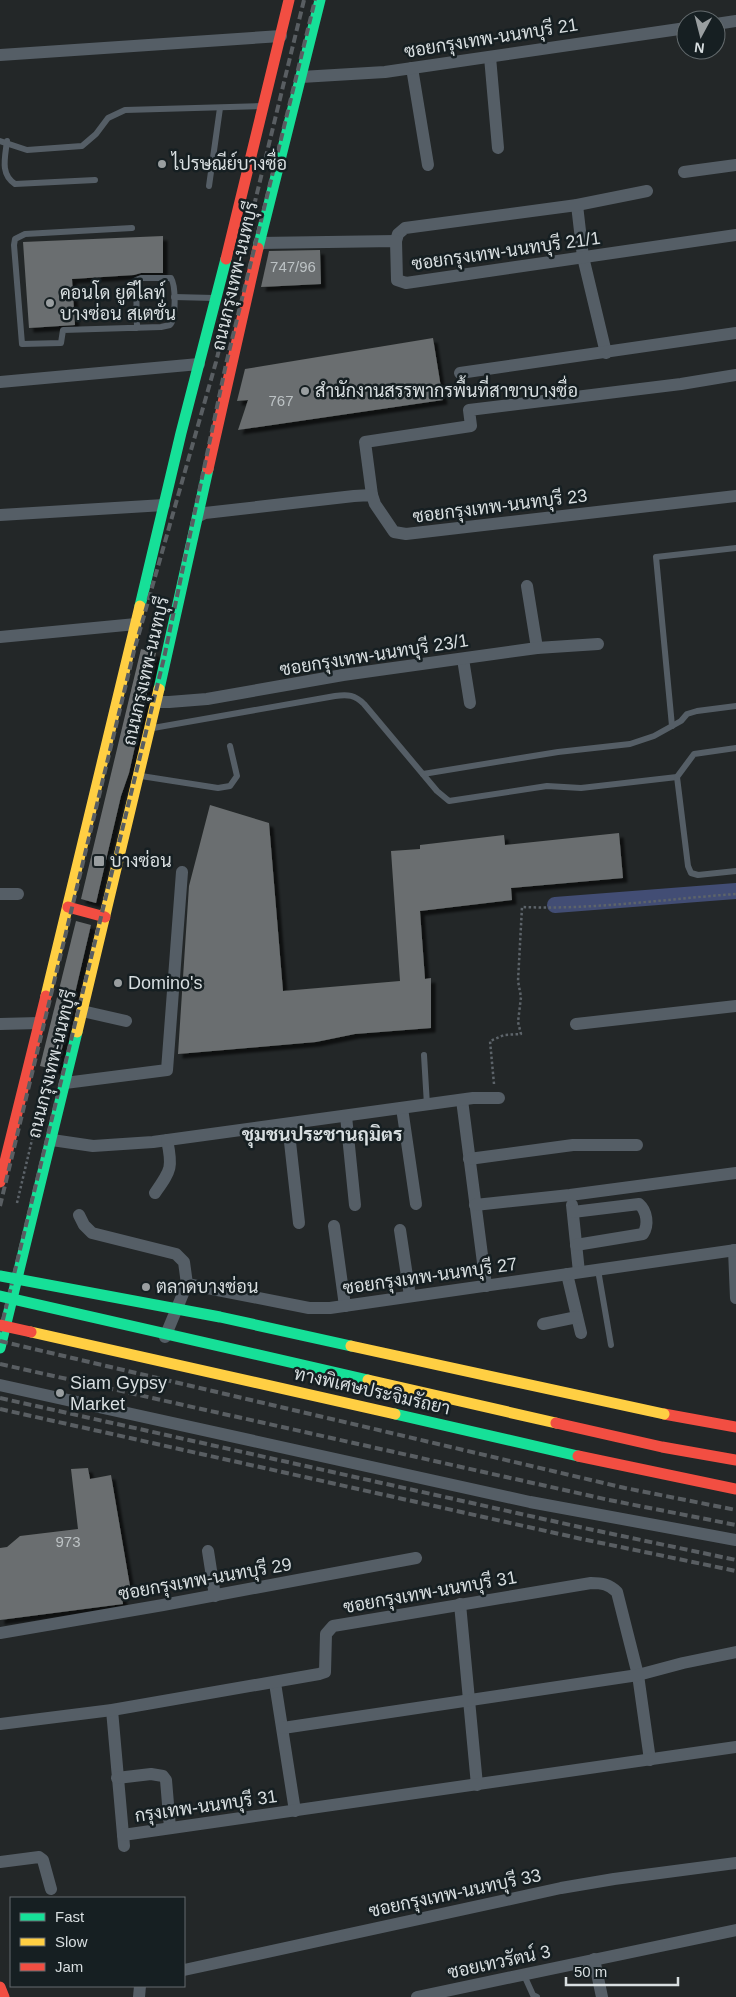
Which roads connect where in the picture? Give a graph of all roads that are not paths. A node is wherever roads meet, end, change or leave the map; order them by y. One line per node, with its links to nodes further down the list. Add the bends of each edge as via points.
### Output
1 (289, 0): 4 (main road, ถนนกรุงเทพ-นนทบุรี)
2 (320, 0): 8 (main road, ถนนกรุงเทพ-นนทบุรี)
3 (676, 29): 6 (street, ซอยกรุงเทพ-นนทบุรี 21)
4 (281, 36): 5 (street); 9 (main road, ถนนกรุงเทพ-นนทบุรี)
5 (0, 55)
6 (490, 56): 7 (street, ซอยกรุงเทพ-นนทบุรี 21); 12 (street)
7 (412, 68): 8 (street, ซอยกรุงเทพ-นนทบุรี 21); 14 (street)
8 (301, 77): 23 (main road, ถนนกรุงเทพ-นนทบุรี)
9 (264, 106): 10 (lane); 26 (main road, ถนนกรุงเทพ-นนทบุรี)
10 (220, 108): 11 (lane, via 125,110 108,118 82,146 27,150); 17 (lane)
11 (3, 141): 16 (lane, via 4,172 15,184)
12 (498, 148)
13 (736, 165): 15 (street)
14 (428, 166)
15 (684, 172)
16 (95, 180)
17 (208, 186)
18 (647, 191): 19 (street)
19 (577, 205): 22 (street, via 405,228); 24 (street)
20 (132, 228): 27 (lane, via 25,234 15,239 14,245 22,344 61,343 64,330)
21 (736, 235): 24 (street, ซอยกรุงเทพ-นนทบุรี 21/1)
22 (396, 241): 23 (street, ซอยกรุงเทพ-นนทบุรี 21/1); 24 (street, ซอยกรุงเทพ-นนทบุรี 21/1, via 397,280 406,283)
23 (259, 244): 31 (main road, ถนนกรุงเทพ-นนทบุรี)
24 (583, 257): 29 (street)
25 (174, 297): 26 (lane); 27 (lane, via 172,324); 27 (lane, via 171,278 137,279)
26 (215, 298): 30 (main road, ถนนกรุงเทพ-นนทบุรี)
27 (137, 328)
28 (736, 333): 29 (street)
29 (606, 353): 32 (street)
30 (208, 365): 31 (main road); 34 (street); 37 (main road, ถนนกรุงเทพ-นนทบุรี)
31 (232, 368): 39 (main road, ถนนกรุงเทพ-นนทบุรี)
32 (460, 373)
33 (736, 375): 35 (street, via 469,410 471,426 365,442)
34 (0, 382)
35 (372, 495): 36 (street, ซอยกรุงเทพ-นนทบุรี 23, via 394,532 406,534); 39 (street)
36 (736, 496)
37 (164, 504): 38 (street); 42 (main road, ถนนกรุงเทพ-นนทบุรี)
38 (0, 515)
39 (199, 516): 47 (main road, ถนนกรุงเทพ-นนทบุรี)
40 (736, 548): 50 (lane, via 656,557)
41 (527, 586): 45 (street)
42 (136, 624): 43 (street); 61 (main road, ถนนกรุงเทพ-นนทบุรี)
43 (0, 637)
44 (598, 644): 45 (street, ซอยกรุงเทพ-นนทบุรี 23/1)
45 (537, 648): 46 (street, ซอยกรุงเทพ-นนทบุรี 23/1)
46 (463, 659): 47 (street, ซอยกรุงเทพ-นนทบุรี 23/1, via 343,675 208,699); 48 (street)
47 (157, 702): 51 (main road, ถนนกรุงเทพ-นนทบุรี)
48 (470, 703)
49 (736, 706): 50 (lane, via 687,714)
50 (672, 726): 54 (lane, via 630,744)
51 (150, 729): 54 (lane, via 352,695 364,704); 55 (main road, ถนนกรุงเทพ-นนทบุรี)
52 (230, 746): 55 (lane, via 237,776 230,786 218,788)
53 (736, 748): 56 (lane, via 694,754)
54 (423, 774): 56 (lane, via 450,801 547,786 581,788)
55 (140, 776): 62 (main road, ถนนกรุงเทพ-นนทบุรี)
56 (677, 777): 57 (lane, via 691,873)
57 (736, 871)
58 (182, 872): 70 (street, via 167,1070)
59 (0, 894): 60 (street)
60 (18, 894)
61 (68, 907): 62 (main road); 66 (main road, ถนนกรุงเทพ-นนทบุรี)
62 (105, 917): 64 (main road, ถนนกรุงเทพ-นนทบุรี)
63 (736, 1006): 68 (street)
64 (82, 1011): 65 (street); 70 (main road, ถนนกรุงเทพ-นนทบุรี)
65 (126, 1021)
66 (39, 1023): 67 (street); 82 (main road, ถนนกรุงเทพ-นนทบุรี)
67 (0, 1024)
68 (576, 1024)
69 (424, 1055): 73 (lane)
70 (65, 1083): 77 (main road, ถนนกรุงเทพ-นนทบุรี)
71 (497, 1093): 72 (street)
72 (462, 1100): 73 (street); 80 (street)
73 (427, 1105): 74 (street)
74 (402, 1108): 75 (street); 85 (street)
75 (346, 1116): 76 (street); 87 (street)
76 (288, 1124): 78 (street); 90 (street)
77 (52, 1140): 78 (street, via 93,1146); 101 (main road, ถนนกรุงเทพ-นนทบุรี)
78 (167, 1140): 83 (street, via 170,1168)
79 (637, 1144): 80 (street, via 573,1145)
80 (469, 1159): 86 (street)
81 (736, 1173): 84 (street)
82 (0, 1182)
83 (155, 1193)
84 (570, 1195): 86 (street); 88 (street)
85 (416, 1204)
86 (475, 1204): 99 (street)
87 (355, 1205)
88 (573, 1212): 93 (street); 93 (street, via 639,1204 643,1206 646,1218 643,1234)
89 (79, 1215): 98 (street, via 92,1233 176,1254 184,1262)
90 (299, 1223)
91 (334, 1226): 104 (street)
92 (400, 1230): 102 (street)
93 (576, 1245): 96 (street)
94 (735, 1250): 95 (street, ซอยกรุงเทพ-นนทบุรี 27); 103 (street)
95 (598, 1270): 96 (street, ซอยกรุงเทพ-นนทบุรี 27); 110 (lane)
96 (573, 1273): 99 (street, ซอยกรุงเทพ-นนทบุรี 27); 105 (street)
97 (0, 1276): 113 (main road, bridge, via 220,1317)
98 (187, 1284): 104 (street, ซอยกรุงเทพ-นนทบุรี 27, via 309,1308); 109 (street)
99 (486, 1286): 102 (street, ซอยกรุงเทพ-นนทบุรี 27)
100 (0, 1292): 101 (main road)
101 (6, 1296): 109 (main road); 111 (main road, ถนนกรุงเทพ-นนทบุรี); 114 (main road, ทางพิเศษประจิมรัถยา, bridge, via 662,1447)
102 (410, 1296): 104 (street, ซอยกรุงเทพ-นนทบุรี 27)
103 (736, 1298)
104 (344, 1306)
105 (578, 1317): 106 (street); 108 (street)
106 (543, 1324)
107 (0, 1325): 116 (main road, ทางพิเศษประจิมรัถยา, bridge, via 648,1472)
108 (581, 1333)
109 (164, 1338): 115 (main road)
110 (611, 1345)
111 (0, 1348)
112 (0, 1385): 117 (street, via 521,1500)
113 (736, 1427)
114 (736, 1460)
115 (736, 1470)
116 (736, 1489)
117 (736, 1540)
118 (208, 1551): 120 (street)
119 (416, 1558): 120 (street, ซอยกรุงเทพ-นนทบุรี 29)
120 (215, 1596): 122 (street, ซอยกรุงเทพ-นนทบุรี 29)
121 (460, 1604): 124 (street, ซอยกรุงเทพ-นนทบุรี 31, via 591,1583 612,1586 617,1592); 125 (street, ซอยกรุงเทพ-นนทบุรี 31, via 333,1626 326,1634 325,1672); 126 (street)
122 (0, 1633)
123 (736, 1652): 124 (street)
124 (638, 1675): 126 (street); 131 (street, ซอยกรุงเทพ-นนทบุรี 31)
125 (275, 1683): 127 (street, ซอยกรุงเทพ-นนทบุรี 31); 129 (street)
126 (469, 1699): 129 (street); 133 (street)
127 (112, 1710): 128 (street, ซอยกรุงเทพ-นนทบุรี 31); 132 (street)
128 (0, 1724)
129 (283, 1728): 134 (street)
130 (736, 1747): 131 (street, กรุงเทพ-นนทบุรี 31)
131 (650, 1760): 133 (street, กรุงเทพ-นนทบุรี 31)
132 (117, 1778): 135 (street, via 163,1776); 135 (street, กรุงเทพ-นนทบุรี 31, via 124,1841)
133 (477, 1786): 134 (street, กรุงเทพ-นนทบุรี 31)
134 (295, 1811): 135 (street, กรุงเทพ-นนทบุรี 31)
135 (170, 1828)
136 (0, 1862): 138 (street, via 39,1856)
137 (736, 1863): 141 (street, ซอยกรุงเทพ-นนทบุรี 33, via 561,1888)
138 (51, 1889)
139 (736, 1930): 140 (street, ซอยเทวรัตน์ 3)
140 (594, 1959): 142 (street, ซอยเทวรัตน์ 3); 147 (street)
141 (185, 1970)
142 (524, 1975): 145 (street, ซอยเทวรัตน์ 3); 146 (lane)
143 (0, 1987): 144 (main road)
144 (4, 1997)
145 (417, 1997)
146 (536, 1997)
147 (600, 1997)

